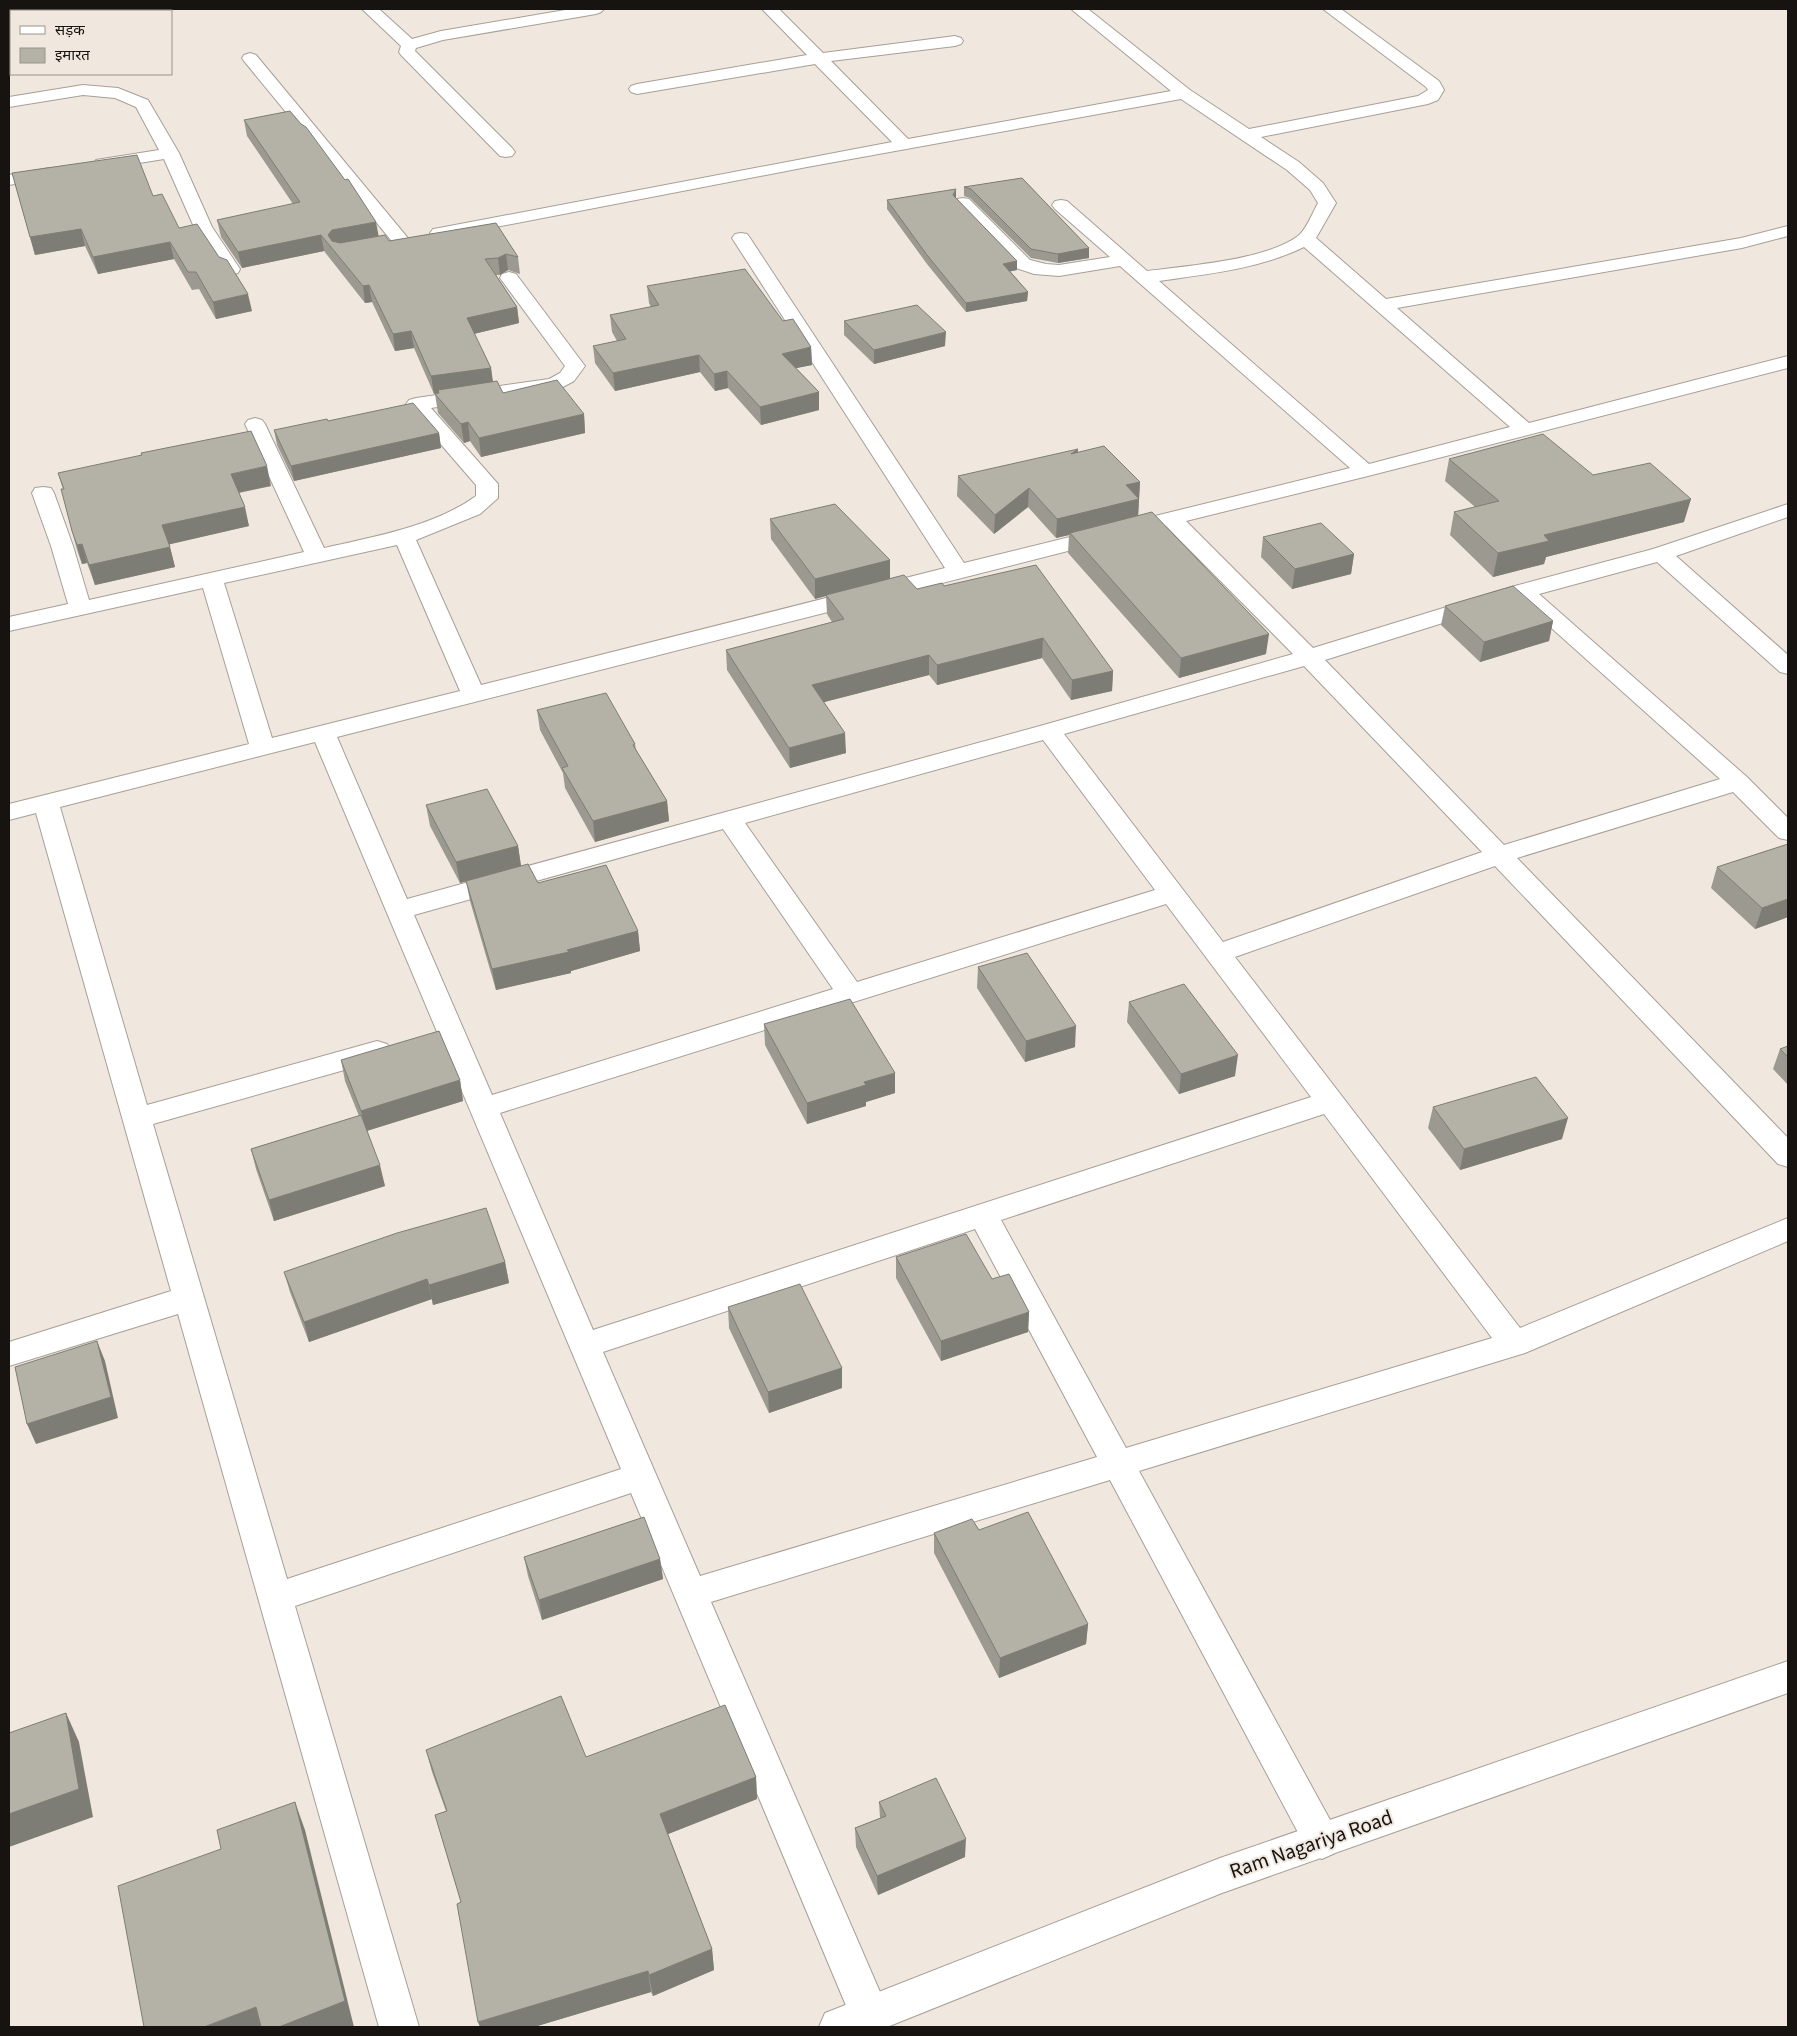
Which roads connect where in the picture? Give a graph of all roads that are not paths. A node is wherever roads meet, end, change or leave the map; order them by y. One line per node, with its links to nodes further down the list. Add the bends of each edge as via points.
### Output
1 (370, 9): 7 (street)
2 (770, 9): 9 (street)
3 (1080, 9): 13 (street)
4 (1331, 9): 15 (street, via 1433,84 1436,90 1432,96)
5 (584, 10): 7 (street, via 441,36)
6 (955, 41): 9 (street)
7 (409, 45): 17 (street, via 407,52)
8 (250, 58): 16 (street, via 392,242)
9 (820, 58): 11 (street); 16 (street)
10 (74, 75): 12 (street)
11 (637, 89)
12 (83, 90): 14 (street); 18 (street, via 118,93 142,104)
13 (1184, 94): 15 (street); 16 (street)
14 (9, 102)
15 (1246, 135): 26 (street, via 1293,166 1317,187 1327,203)
16 (905, 144)
17 (506, 152)
18 (170, 153): 19 (street); 28 (street, via 203,227)
19 (85, 167)
20 (66, 170): 21 (street)
21 (9, 180)
22 (963, 203): 27 (street, via 1022,264 1035,270 1050,272)
23 (1061, 205): 27 (street)
24 (1788, 231): 31 (street, via 1742,243)
25 (741, 238): 42 (street)
26 (1306, 239): 29 (street, via 1275,254 1214,268); 31 (street)
27 (1124, 260): 29 (street)
28 (231, 269)
29 (1143, 277): 35 (street)
30 (509, 278): 39 (street, via 575,366 567,377 554,384 416,404 488,484 487,498 472,509)
31 (1381, 305): 34 (street)
32 (1788, 362): 34 (street)
33 (255, 424): 41 (street)
34 (1525, 430): 35 (street)
35 (1366, 472): 38 (street)
36 (43, 493): 45 (street)
37 (1788, 510): 40 (street)
38 (1172, 519): 42 (street); 47 (street)
39 (404, 536): 41 (street); 49 (street)
40 (1661, 554): 44 (street); 48 (street)
41 (317, 556): 43 (street)
42 (960, 572): 49 (street)
43 (211, 579): 45 (street); 52 (street)
44 (1523, 591): 47 (street); 53 (street)
45 (80, 608): 46 (street)
46 (9, 624)
47 (1309, 658): 50 (street); 58 (street)
48 (1788, 667)
49 (473, 694): 51 (street)
50 (1049, 730): 56 (street); 59 (street)
51 (323, 733): 52 (street); 60 (street)
52 (263, 748): 54 (street)
53 (1738, 782): 57 (street); 58 (street)
54 (46, 803): 55 (street); 66 (street)
55 (9, 812)
56 (729, 819): 60 (street); 62 (street)
57 (1788, 832)
58 (1500, 855): 61 (street); 67 (street)
59 (1173, 893): 61 (street); 62 (street)
60 (399, 910): 63 (street)
61 (1219, 953): 64 (street)
62 (851, 994): 65 (street)
63 (425, 1038): 65 (street); 66 (street)
64 (1331, 1101): 68 (street); 71 (street)
65 (483, 1108): 72 (street)
66 (137, 1118): 70 (street)
67 (1788, 1156)
68 (983, 1215): 72 (street); 74 (street)
69 (1788, 1229): 71 (street)
70 (189, 1298): 73 (street); 77 (street)
71 (1514, 1344): 74 (street)
72 (585, 1346): 75 (street)
73 (9, 1354)
74 (1120, 1464): 76 (street); 79 (street)
75 (641, 1476): 76 (street); 77 (street)
76 (690, 1594): 80 (street)
77 (275, 1598): 81 (street)
78 (1788, 1677): 79 (street, Ram Nagariya Road)
79 (1322, 1840): 80 (street, Ram Nagariya Road, via 1220,1876)
80 (854, 2021)
81 (399, 2027)

